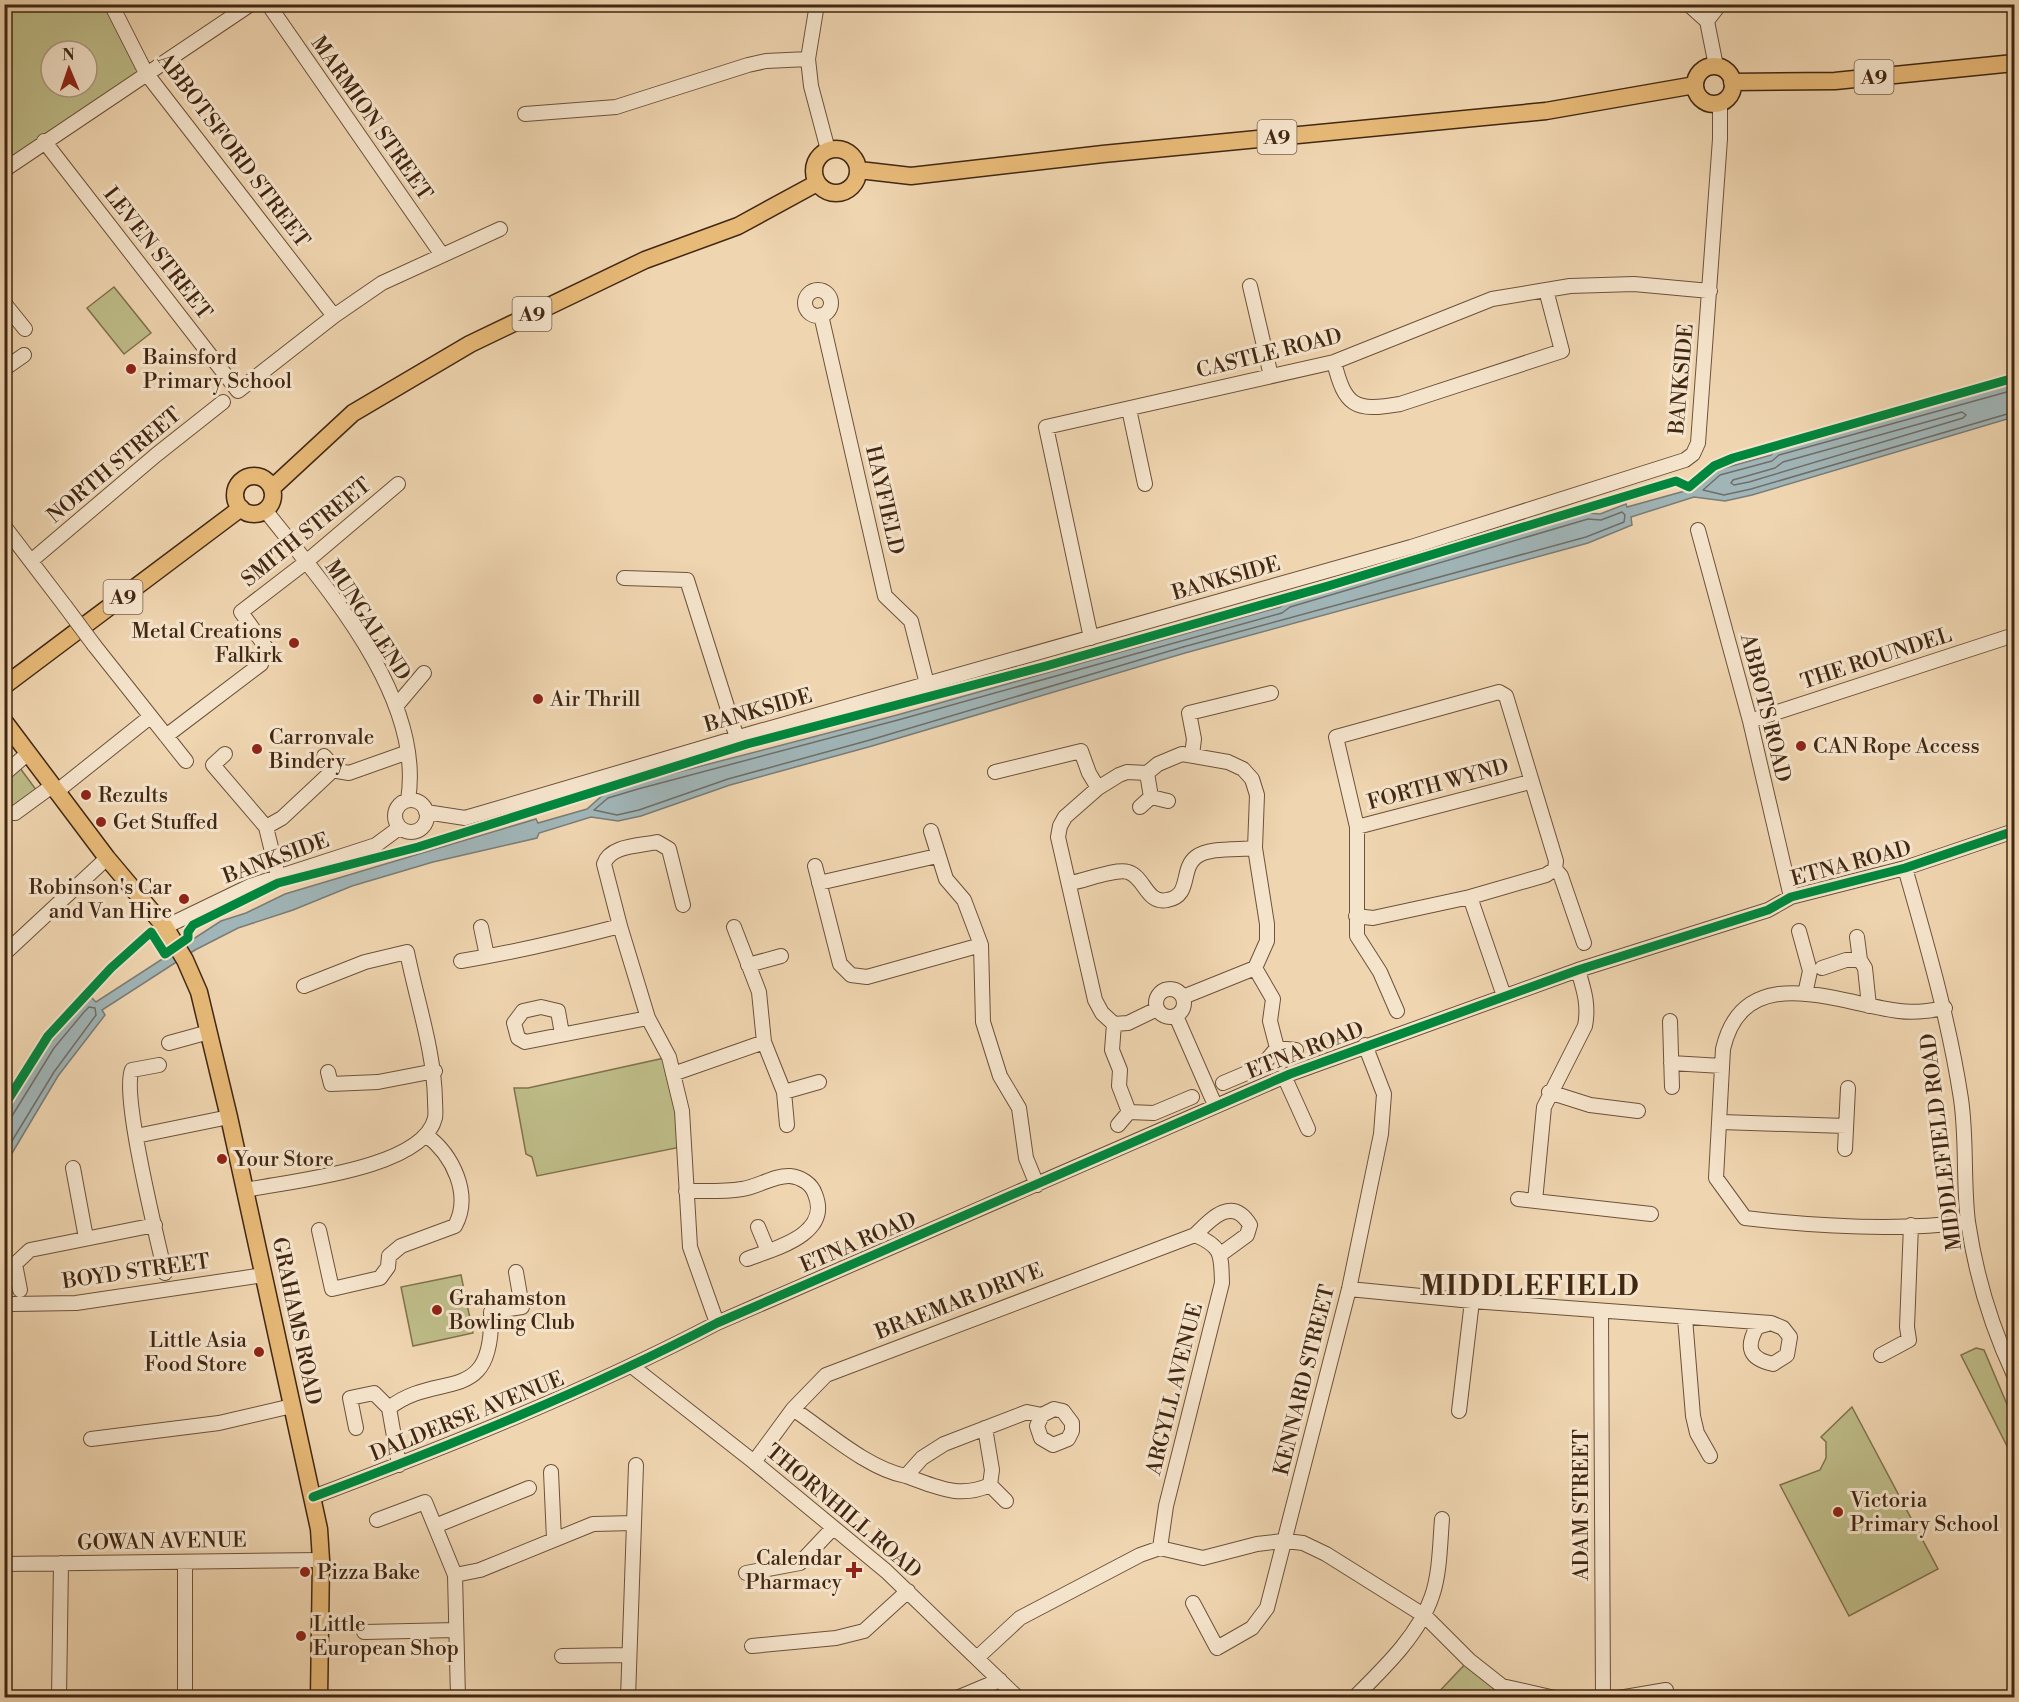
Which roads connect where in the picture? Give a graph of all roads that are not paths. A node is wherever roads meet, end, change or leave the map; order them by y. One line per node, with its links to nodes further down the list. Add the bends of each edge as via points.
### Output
1 (111, 4): 11 (street, ABBOTSFORD STREET)
2 (250, 4): 11 (street)
3 (268, 4): 22 (street, MARMION STREET)
4 (817, 4): 8 (street)
5 (1688, 4): 7 (street)
6 (1720, 4): 7 (street)
7 (1707, 21): 10 (street)
8 (808, 60): 15 (street, via 748,65 616,107); 17 (street)
9 (2014, 63): 12 (main road, A9, via 1835,81)
10 (1716, 66): 12 (main road, via 1728,72); 13 (main road, via 1699,73)
11 (146, 73): 16 (street); 28 (street, ABBOTSFORD STREET)
12 (1732, 82): 14 (main road, via 1730,94)
13 (1695, 85): 14 (main road, via 1706,102); 19 (main road, A9, via 1546,111 911,176)
14 (1720, 103): 25 (street, BANKSIDE)
15 (525, 114)
16 (44, 141): 18 (street); 28 (street, LEVEN STREET, via 238,391)
17 (828, 150): 19 (main road, via 836,148 852,155); 20 (main road, via 815,164)
18 (4, 170)
19 (859, 170): 20 (main road, via 854,185 839,193 830,193)
20 (817, 183): 38 (main road, A9, via 738,226 645,260 470,344 353,413)
21 (500, 230): 22 (street)
22 (442, 255): 28 (street, via 382,283)
23 (1250, 286): 33 (street)
24 (1546, 290): 25 (street, CASTLE ROAD, via 1634,285); 31 (street, CASTLE ROAD, via 1492,299); 31 (street, via 1562,351 1378,408 1361,406 1341,391)
25 (1710, 291): 47 (street, BANKSIDE, via 1698,443 1685,460 1412,547)
26 (4, 303): 29 (street)
27 (821, 315): 49 (street, HAYFIELD, via 885,596 911,621)
28 (334, 316)
29 (25, 329)
30 (24, 355): 32 (street)
31 (1334, 362): 33 (street, CASTLE ROAD)
32 (4, 369)
33 (1271, 376): 35 (street, CASTLE ROAD)
34 (224, 402): 43 (street, NORTH STREET)
35 (1129, 409): 37 (street); 47 (street, CASTLE ROAD, via 1046,428)
36 (398, 484): 44 (street, SMITH STREET)
37 (1144, 484)
38 (272, 488): 39 (main road, via 263,478 244,479 235,496); 40 (main road, via 272,500)
39 (241, 508): 40 (main road, via 253,514); 50 (main road, A9)
40 (265, 510): 44 (street, MUNGALEND)
41 (4, 526): 43 (street)
42 (1698, 530): 54 (street, ABBOTS ROAD)
43 (31, 561): 53 (street, bridge)
44 (306, 562): 52 (street, MUNGALEND, via 350,622); 56 (street, SMITH STREET, via 241,612 267,648 261,664)
45 (624, 578): 57 (street, via 687,580)
46 (2014, 635): 54 (street, THE ROUNDEL)
47 (1091, 638): 49 (street, BANKSIDE)
48 (424, 673): 52 (street)
49 (927, 684): 57 (street, BANKSIDE)
50 (4, 686)
51 (1271, 693): 61 (street, via 1189,713 1194,739)
52 (397, 705): 58 (street, MUNGALEND)
53 (150, 717): 56 (street); 70 (street)
54 (1750, 721): 92 (street, ABBOTS ROAD)
55 (4, 722): 59 (main road, GRAHAMS ROAD)
56 (166, 736): 63 (street)
57 (737, 738): 75 (street, BANKSIDE, via 465,818)
58 (408, 752): 62 (street, via 349,773 337,771); 72 (street, MUNGALEND, via 412,780)
59 (27, 754): 66 (street); 70 (main road, GRAHAMS ROAD)
60 (225, 754): 77 (street, via 213,765)
61 (1192, 755): 65 (street, via 1176,756); 82 (street, via 1228,762 1252,779 1257,795)
62 (324, 756)
63 (186, 761)
64 (995, 772): 69 (street, via 1082,752)
65 (1147, 773): 69 (street, via 1127,772); 71 (street)
66 (4, 774)
67 (329, 774): 77 (street, via 282,818)
68 (1530, 782): 78 (street, FORTH WYND); 78 (street, FORTH WYND, via 1506,696 1499,692 1336,737); 87 (street, FORTH WYND, via 1556,861)
69 (1098, 788): 89 (street, via 1060,825 1058,837)
70 (54, 789): 76 (street, via 15,813); 84 (main road, GRAHAMS ROAD)
71 (1151, 796): 73 (street); 74 (street)
72 (408, 800): 75 (street, via 419,803); 79 (street, via 395,813)
73 (1168, 801)
74 (1140, 807)
75 (426, 812): 79 (street, via 426,823 420,830 410,833)
76 (4, 813)
77 (266, 827): 88 (street)
78 (1357, 827): 94 (street)
79 (399, 828): 88 (street, BANKSIDE, via 376,845)
80 (931, 831): 83 (street)
81 (2014, 831): 86 (street, ETNA ROAD)
82 (1256, 849): 89 (street, via 1197,856 1190,865 1184,889 1178,897 1165,901 1149,894 1134,875 1123,871); 109 (street, via 1267,941)
83 (937, 855): 90 (street); 102 (street, via 946,879 964,900)
84 (107, 858): 96 (main road, GRAHAMS ROAD); 103 (street)
85 (815, 866): 90 (street)
86 (1905, 868): 92 (street, ETNA ROAD); 117 (street, MIDDLEFIELD ROAD)
87 (1555, 869): 91 (street); 101 (street, FORTH WYND, via 1561,876)
88 (278, 876): 96 (street, BANKSIDE)
89 (1070, 883): 123 (street, via 1095,1000)
90 (819, 884): 102 (street, via 840,964 851,975 867,977)
91 (1470, 897): 94 (street, via 1373,918); 114 (street)
92 (1791, 897): 111 (street, ETNA ROAD, via 1768,910)
93 (683, 904): 95 (street, via 669,849 664,844 657,842 612,852 604,864)
94 (1356, 916): 119 (street, via 1357,936 1380,972)
95 (620, 926): 104 (street); 121 (street)
96 (165, 927): 124 (main road, GRAHAMS ROAD, via 199,992)
97 (481, 927): 104 (street)
98 (734, 927): 108 (street)
99 (1798, 931): 113 (street, via 1810,971)
100 (1857, 937): 106 (street)
101 (1584, 943)
102 (981, 945): 158 (street, via 982,1022 1000,1076 1019,1108 1026,1158)
103 (4, 954)
104 (487, 956): 107 (street)
105 (781, 956): 108 (street)
106 (1860, 960): 110 (street); 116 (street, via 1865,968)
107 (461, 961)
108 (748, 964): 126 (street, via 759,992)
109 (1255, 968): 115 (street); 129 (street, via 1273,999 1270,1021)
110 (1822, 968)
111 (1578, 970): 114 (street, ETNA ROAD); 143 (street, via 1587,1000 1585,1026)
112 (304, 986): 134 (street, via 407,947)
113 (1805, 994): 116 (street); 133 (street, via 1772,994 1744,1009 1727,1034)
114 (1504, 996): 128 (street, ETNA ROAD)
115 (1183, 997): 118 (street, via 1176,990 1163,991 1157,999); 120 (street, via 1183,1009)
116 (1869, 1006): 117 (street, via 1902,1012)
117 (1945, 1008): 164 (street, MIDDLEFIELD ROAD, via 1961,1102)
118 (1157, 1009): 120 (street, via 1165,1017); 123 (street, via 1128,1023)
119 (1396, 1011)
120 (1176, 1016): 145 (street)
121 (648, 1018): 125 (street); 136 (street, via 669,1057)
122 (1670, 1021): 131 (street)
123 (1114, 1024): 147 (street, via 1112,1050)
124 (209, 1032): 127 (street); 148 (main road, GRAHAMS ROAD)
125 (562, 1034)
126 (764, 1042): 136 (street); 142 (street)
127 (169, 1043)
128 (1365, 1045): 137 (street, ETNA ROAD); 177 (street, KENNARD STREET, via 1384,1094 1384,1114)
129 (1277, 1048): 130 (street); 139 (street, via 1261,1067)
130 (1296, 1050)
131 (1671, 1063): 133 (street); 140 (street)
132 (159, 1065): 155 (street, via 132,1070 128,1080)
133 (1722, 1066): 149 (street)
134 (435, 1071): 135 (street, via 378,1082 331,1084); 154 (street, via 435,1119)
135 (328, 1072)
136 (673, 1074): 160 (street, via 682,1111)
137 (1284, 1076): 145 (street, ETNA ROAD); 153 (street)
138 (819, 1082): 142 (street)
139 (1223, 1083)
140 (1671, 1087)
141 (1848, 1088): 152 (street)
142 (783, 1092): 150 (street)
143 (1549, 1092): 146 (street, via 1590,1105); 162 (street, via 1544,1107)
144 (1192, 1097): 147 (street, via 1154,1113)
145 (1215, 1105): 158 (street, ETNA ROAD)
146 (1638, 1111)
147 (1129, 1112): 151 (street)
148 (229, 1117): 155 (street); 159 (main road, GRAHAMS ROAD)
149 (1721, 1122): 152 (street); 166 (street, via 1716,1178 1745,1218 1789,1223)
150 (787, 1125)
151 (1118, 1125)
152 (1846, 1126): 156 (street)
153 (1308, 1129)
154 (426, 1135): 159 (street, via 405,1153 382,1163); 168 (street, via 444,1148 456,1173 463,1211 455,1227 401,1246 389,1256 388,1267 380,1278 332,1289)
155 (136, 1136): 165 (street)
156 (1845, 1149)
157 (73, 1168): 170 (street)
158 (1036, 1185): 183 (street, ETNA ROAD)
159 (246, 1190): 176 (main road, GRAHAMS ROAD)
160 (686, 1191): 171 (street, via 741,1190 789,1176 809,1184 817,1201 809,1230 799,1239); 183 (street, via 690,1247)
161 (1518, 1199): 162 (street)
162 (1535, 1201): 163 (street)
163 (1650, 1214)
164 (1968, 1222): 166 (street); 186 (street, MIDDLEFIELD ROAD, via 1987,1309)
165 (155, 1225): 170 (street); 175 (street)
166 (1911, 1225): 185 (street, via 1909,1340)
167 (758, 1227): 171 (street)
168 (319, 1230)
169 (1195, 1235): 172 (street, via 1212,1242); 172 (street, via 1214,1216 1232,1210 1243,1214 1250,1225 1247,1235); 190 (street, BRAEMAR DRIVE, via 847,1365 826,1375)
170 (86, 1238): 178 (street, via 30,1250 15,1263)
171 (768, 1251): 173 (street)
172 (1221, 1254): 213 (street, ARGYLL AVENUE, via 1222,1283 1166,1506)
173 (747, 1259)
174 (516, 1272): 189 (street, via 522,1307 491,1312 491,1346 481,1366 459,1382 399,1399)
175 (165, 1273)
176 (264, 1275): 180 (street, BOYD STREET, via 76,1303); 188 (main road, GRAHAMS ROAD)
177 (1349, 1289): 179 (street); 212 (street, KENNARD STREET)
178 (20, 1290)
179 (1472, 1301): 181 (street); 191 (street)
180 (13, 1304)
181 (1601, 1312): 182 (street); 240 (street, ADAM STREET)
182 (1685, 1318): 184 (street); 196 (street, via 1696,1433)
183 (717, 1323): 187 (street, ETNA ROAD)
184 (1771, 1323)
185 (1881, 1355)
186 (2012, 1366)
187 (633, 1367): 197 (street, THORNHILL ROAD); 198 (street, DALDERSE AVENUE)
188 (292, 1406): 195 (street, via 219,1423); 204 (main road, GRAHAMS ROAD)
189 (389, 1408): 193 (street, via 374,1393 350,1398); 198 (street)
190 (793, 1409): 197 (street, BRAEMAR DRIVE); 201 (street, via 867,1460 890,1473)
191 (1459, 1411)
192 (1042, 1415): 194 (street, via 1027,1412)
193 (356, 1428)
194 (985, 1428): 201 (street, via 944,1444 922,1458); 202 (street, via 992,1470)
195 (91, 1438)
196 (1710, 1456)
197 (754, 1462): 210 (street, THORNHILL ROAD)
198 (399, 1464): 204 (street, DALDERSE AVENUE)
199 (636, 1465): 208 (street)
200 (551, 1472): 211 (street)
201 (906, 1476): 202 (street, via 942,1489 973,1492)
202 (990, 1485): 205 (street)
203 (529, 1488): 209 (street)
204 (313, 1497): 214 (main road, GRAHAMS ROAD)
205 (1005, 1501)
206 (1443, 1519): 222 (street, via 1433,1594)
207 (377, 1520): 209 (street, via 425,1502)
208 (634, 1523): 211 (street, via 593,1524); 226 (street)
209 (435, 1526): 219 (street)
210 (833, 1528): 218 (street, via 800,1563); 220 (street, THORNHILL ROAD)
211 (554, 1539): 219 (street, via 480,1570)
212 (1284, 1541): 213 (street, via 1203,1558); 221 (street, KENNARD STREET, via 1267,1608 1252,1628 1217,1648); 222 (street, via 1303,1543 1326,1554)
213 (1160, 1548): 228 (street, via 1020,1618)
214 (321, 1560): 215 (street, GOWAN AVENUE); 233 (main road, GRAHAMS ROAD)
215 (185, 1562): 216 (street, GOWAN AVENUE); 232 (street)
216 (61, 1563): 217 (street, GOWAN AVENUE); 231 (street)
217 (4, 1564)
218 (746, 1573)
219 (455, 1575): 223 (street)
220 (908, 1591): 225 (street, via 864,1631 836,1638); 228 (street, THORNHILL ROAD)
221 (1193, 1604)
222 (1425, 1616): 238 (street); 239 (street, via 1502,1686)
223 (456, 1630): 224 (street); 234 (street)
224 (363, 1632)
225 (752, 1646)
226 (628, 1655): 227 (street); 235 (street)
227 (562, 1656)
228 (978, 1657): 229 (street, THORNHILL ROAD)
229 (1000, 1680): 236 (street); 237 (street, THORNHILL ROAD)
230 (1666, 1690): 241 (street)
231 (59, 1698)
232 (185, 1698)
233 (320, 1698)
234 (458, 1698)
235 (628, 1698)
236 (957, 1698)
237 (1018, 1698)
238 (1354, 1698)
239 (1555, 1698)
240 (1603, 1698)
241 (1619, 1698)

